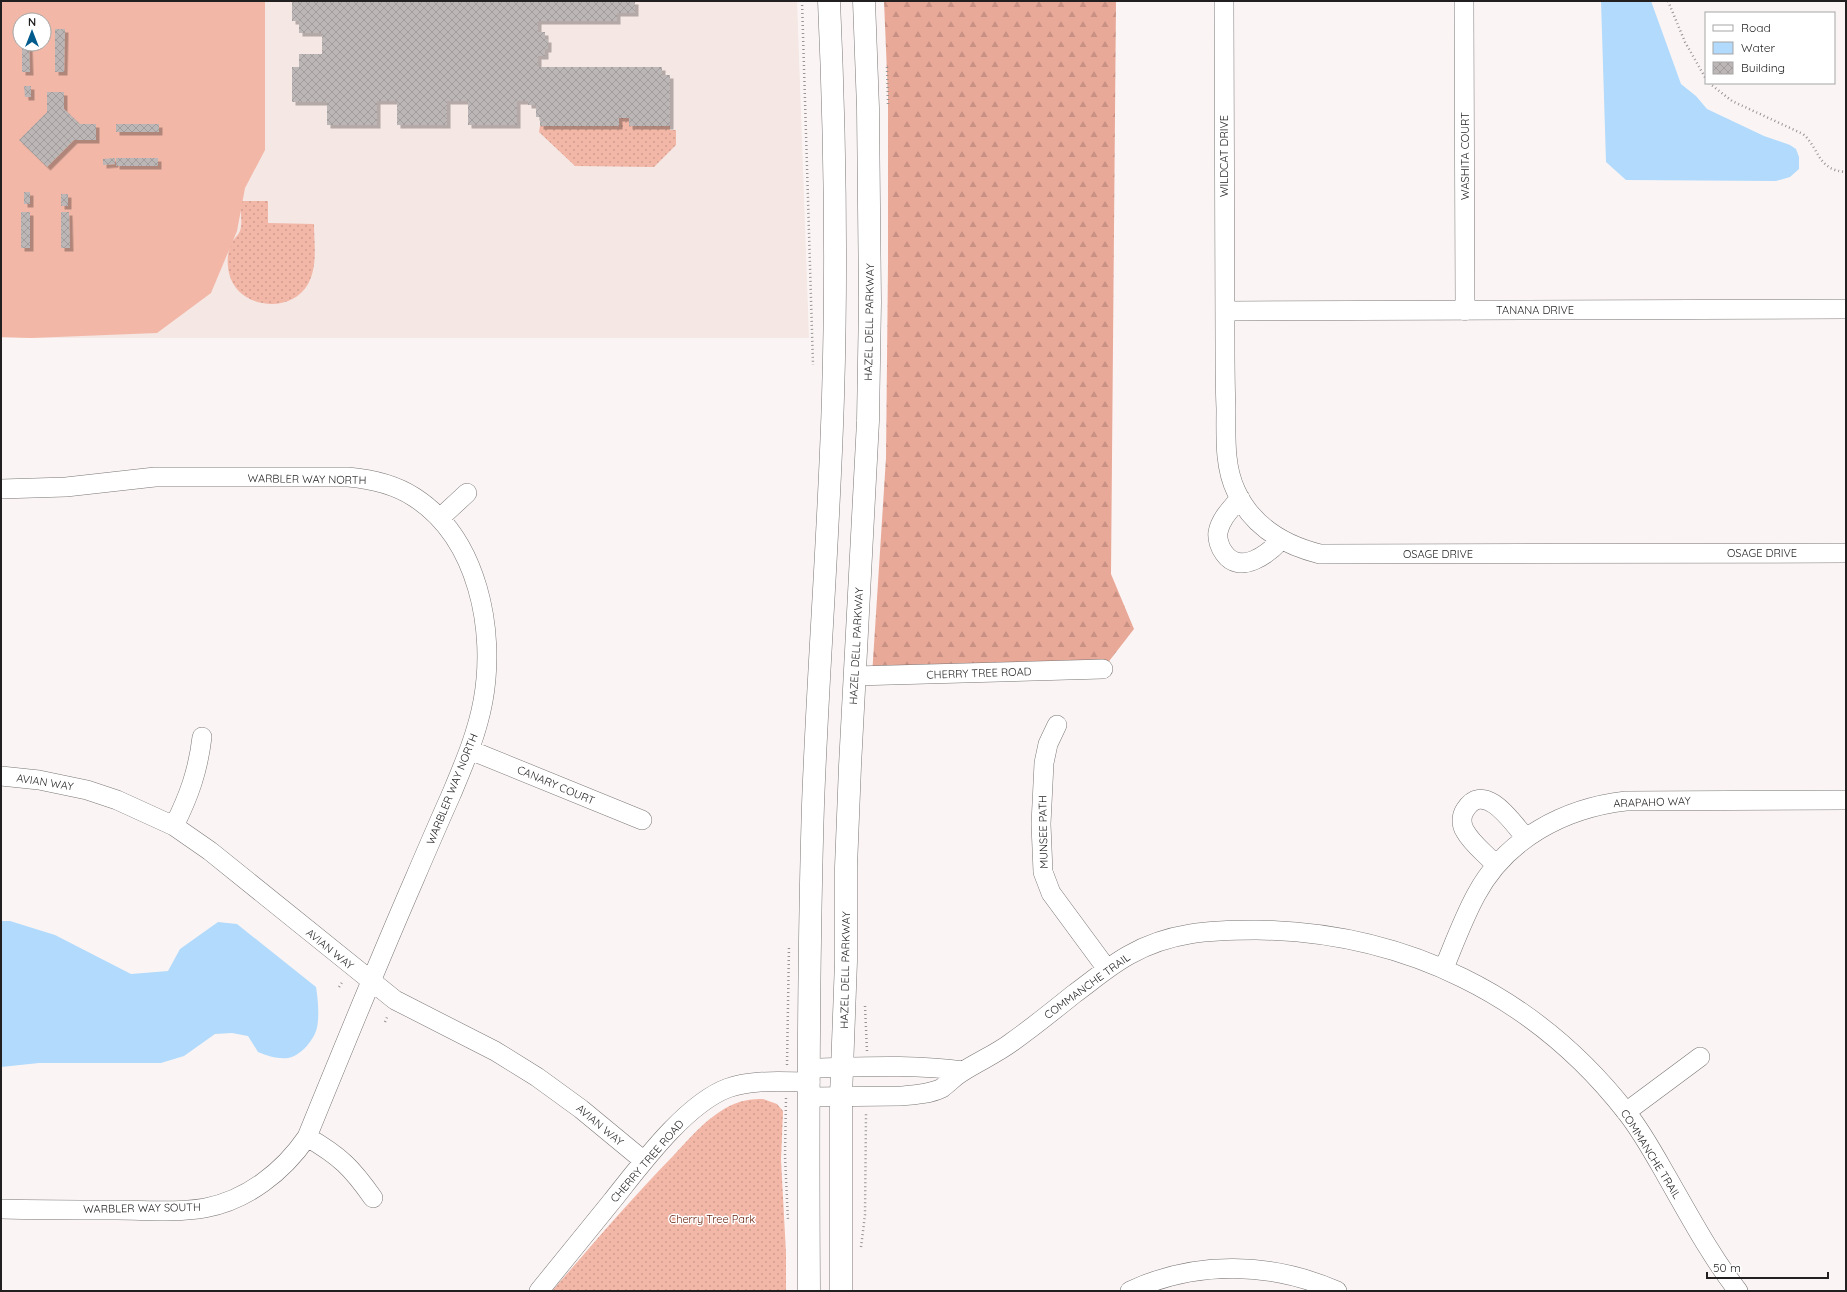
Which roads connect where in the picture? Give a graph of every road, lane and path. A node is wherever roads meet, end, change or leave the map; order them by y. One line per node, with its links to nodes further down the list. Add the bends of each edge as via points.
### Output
1 (802, 1): 13 (path)
2 (829, 1): 37 (main road, via 834,210 833,392 814,803)
3 (864, 1): 21 (main road, HAZEL DELL PARKWAY, via 870,302 868,421)
4 (1224, 1): 11 (street, WILDCAT DRIVE)
5 (1464, 1): 12 (street, WASHITA COURT)
6 (1668, 1): 7 (path, via 1685,42)
7 (1705, 77)
8 (1710, 84): 9 (path, via 1732,101 1803,134 1827,167)
9 (1846, 172)
10 (1846, 309): 12 (street, TANANA DRIVE)
11 (1225, 311): 12 (street, TANANA DRIVE); 16 (street, OSAGE DRIVE, via 1227,451 1232,480)
12 (1465, 311)
13 (812, 334)
14 (1, 489): 17 (street, WARBLER WAY NORTH, via 66,487 155,478 348,478 377,481 401,490 413,496)
15 (467, 493): 17 (street)
16 (1240, 498): 18 (street, OSAGE DRIVE, via 1261,525); 18 (street, via 1225,515 1218,534 1221,549 1228,558 1239,563 1248,563 1266,554)
17 (440, 518): 24 (street, WARBLER WAY NORTH, via 457,540 468,563 484,614 488,643 484,700)
18 (1281, 540): 19 (street, OSAGE DRIVE, via 1320,554)
19 (1846, 553)
20 (1102, 669): 21 (street, CHERRY TREE ROAD)
21 (855, 676): 35 (main road, HAZEL DELL PARKWAY, via 846,867)
22 (1057, 725): 32 (street, MUNSEE PATH, via 1048,744 1044,763 1041,824 1044,872 1051,893)
23 (202, 737): 28 (street, via 196,772)
24 (470, 750): 27 (street, CANARY COURT); 33 (street, WARBLER WAY NORTH)
25 (1, 776): 28 (street, AVIAN WAY, via 40,780 87,790 117,800)
26 (1846, 800): 29 (street, ARAPAHO WAY, via 1611,803 1566,816)
27 (642, 820)
28 (174, 826): 33 (street, AVIAN WAY, via 210,851)
29 (1525, 837): 30 (street, ARAPAHO WAY); 30 (street, via 1492,802 1472,802 1462,818 1464,830)
30 (1496, 865): 31 (street, ARAPAHO WAY, via 1476,894)
31 (1444, 968): 32 (street, COMMANCHE TRAIL, via 1389,949 1348,939 1301,932 1230,930 1199,932 1160,940); 40 (street, COMMANCHE TRAIL, via 1538,1023 1598,1078)
32 (1107, 969): 36 (street, COMMANCHE TRAIL, via 1010,1044)
33 (371, 983): 42 (street, WARBLER WAY SOUTH); 43 (street, AVIAN WAY, via 395,1000 496,1051 537,1077 581,1108)
34 (1700, 1057): 40 (street)
35 (843, 1068): 36 (street, via 922,1067); 37 (street); 38 (main road, HAZEL DELL PARKWAY)
36 (964, 1071): 38 (street, COMMANCHE TRAIL, via 941,1088 914,1095)
37 (809, 1082): 38 (street, COMMANCHE TRAIL); 43 (street, CHERRY TREE ROAD, via 754,1083 728,1088 702,1103 677,1125); 49 (main road)
38 (841, 1097): 50 (main road, HAZEL DELL PARKWAY)
39 (786, 1112): 46 (path)
40 (1626, 1112): 53 (street, COMMANCHE TRAIL, via 1655,1155 1715,1260)
41 (866, 1118): 47 (path, via 865,1215)
42 (307, 1137): 44 (street, via 344,1161); 45 (street, WARBLER WAY SOUTH, via 282,1168 261,1184 235,1199 205,1208)
43 (644, 1161): 48 (street, CHERRY TREE ROAD)
44 (373, 1198)
45 (1, 1209)
46 (788, 1227)
47 (860, 1253)
48 (539, 1291)
49 (809, 1291)
50 (841, 1291)
51 (1130, 1291): 52 (street, via 1176,1274 1218,1268 1262,1269 1307,1279)
52 (1337, 1291)
53 (1738, 1291)

